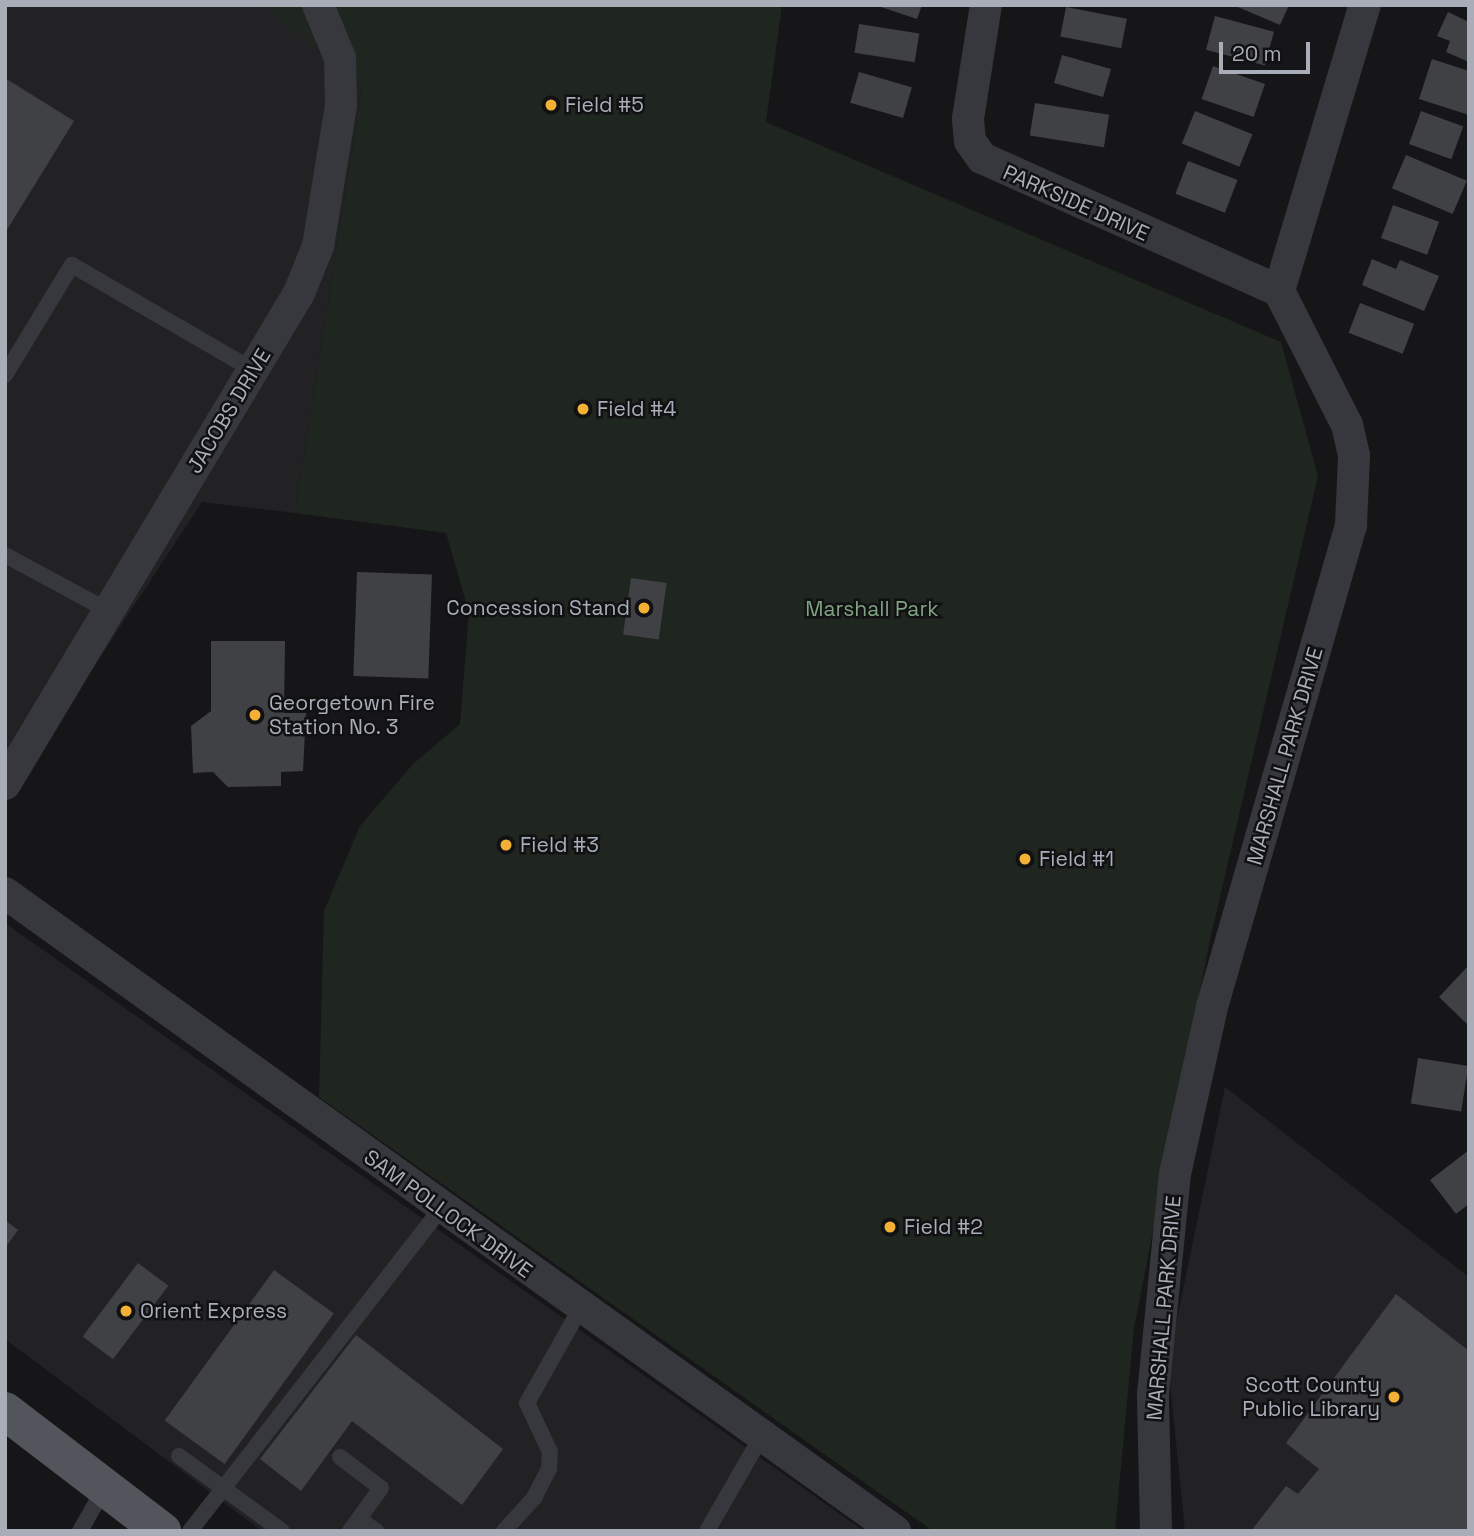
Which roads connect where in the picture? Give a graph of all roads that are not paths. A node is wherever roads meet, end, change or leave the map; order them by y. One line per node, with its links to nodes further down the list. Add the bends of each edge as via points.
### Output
1 (318, 5): 5 (street, JACOBS DRIVE, via 340,58 334,162 318,246 299,292)
2 (986, 5): 4 (street, PARKSIDE DRIVE, via 968,119 970,141 982,158)
3 (1365, 5): 4 (street)
4 (1279, 291): 28 (street, MARSHALL PARK DRIVE, via 1347,425 1354,454 1352,511 1212,1007 1175,1174 1153,1394)
5 (253, 370): 6 (lane, via 72,265); 8 (street, JACOBS DRIVE)
6 (5, 375)
7 (5, 555): 8 (lane)
8 (109, 611): 9 (street, JACOBS DRIVE)
9 (5, 784)
10 (5, 893): 11 (street, SAM POLLOCK DRIVE)
11 (441, 1208): 12 (street, SAM POLLOCK DRIVE); 18 (lane)
12 (580, 1309): 14 (street, SAM POLLOCK DRIVE); 25 (lane, via 527,1404 550,1452 549,1469 534,1498)
13 (5, 1411): 17 (main road)
14 (761, 1437): 26 (lane); 27 (street, SAM POLLOCK DRIVE)
15 (179, 1456): 18 (lane)
16 (340, 1457): 19 (lane, via 381,1488)
17 (105, 1487): 20 (lane); 21 (main road)
18 (223, 1487): 22 (lane); 23 (lane)
19 (355, 1525): 24 (lane)
20 (80, 1531)
21 (162, 1531)
22 (190, 1531)
23 (282, 1531)
24 (376, 1531)
25 (504, 1531)
26 (707, 1531)
27 (895, 1531)
28 (1156, 1531)

